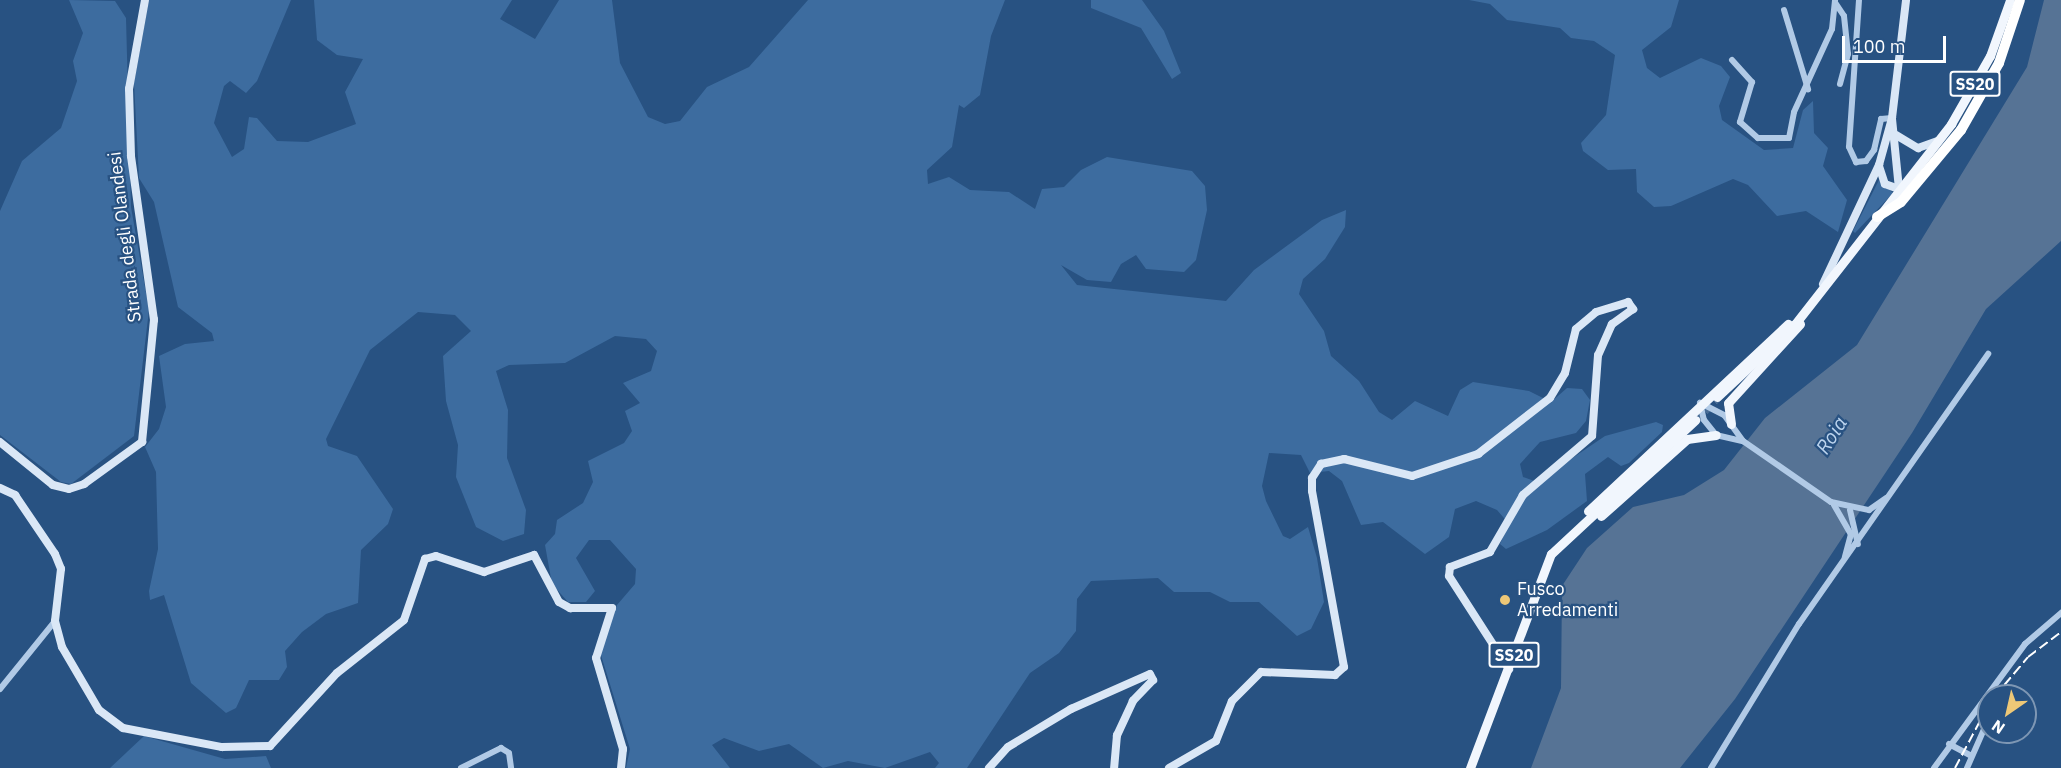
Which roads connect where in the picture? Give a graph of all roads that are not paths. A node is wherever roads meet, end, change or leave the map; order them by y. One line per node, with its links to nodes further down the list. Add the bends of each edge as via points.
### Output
1 (144, 0): 29 (main road, Strada degli Olandesi, via 129,89 131,156 154,320 142,442 84,484 69,489 53,485)
2 (1854, 0): 9 (street)
3 (1859, 0): 9 (street)
4 (1906, 0): 13 (main road)
5 (2010, 0): 15 (main road, SS20, via 1971,93)
6 (2020, 0): 18 (highway, via 1999,63 1960,130 1901,202)
7 (1835, 2): 11 (street, via 1844,16 1848,54); 12 (street, via 1832,29)
8 (1784, 10): 12 (street)
9 (1859, 14): 13 (street, via 1849,147 1856,162 1866,161 1874,150 1881,118)
10 (1732, 60): 12 (street, via 1752,82 1740,122 1758,138 1782,140 1794,134 1794,112)
11 (1840, 84)
12 (1808, 89)
13 (1892, 118): 14 (main road); 16 (main road)
14 (1896, 135): 15 (main road, via 1918,148); 17 (main road)
15 (1938, 141): 17 (main road, SS20)
16 (1879, 165): 17 (main road, via 1885,184); 19 (main road)
17 (1899, 189): 18 (main road, SS20)
18 (1877, 217): 19 (main road, SS20)
19 (1819, 291): 20 (main road, SS20)
20 (1809, 306): 22 (main road, SS20); 23 (main road); 24 (main road, via 1784,347 1732,397)
21 (1988, 354): 31 (street)
22 (1717, 397)
23 (1700, 403): 24 (street); 27 (street); 37 (main road)
24 (1726, 414): 26 (main road)
25 (1695, 420): 37 (main road, SS20)
26 (1731, 424): 28 (street)
27 (1709, 432): 28 (street); 37 (main road, via 1687,439 1593,522)
28 (1743, 441): 32 (street)
29 (0, 442)
30 (0, 488): 41 (main road, via 15,495 61,569)
31 (1889, 495): 33 (street, via 1869,510); 35 (street)
32 (1831, 502): 33 (street); 34 (street)
33 (1850, 510): 36 (street)
34 (1846, 519): 36 (street); 39 (street, via 1851,534)
35 (1872, 525): 36 (street); 38 (street)
36 (1857, 526): 38 (street)
37 (1559, 544): 42 (main road, SS20, via 1543,569)
38 (1858, 546): 39 (street)
39 (1842, 563): 54 (street)
40 (2061, 613): 45 (street, via 2025,644)
41 (55, 621): 43 (street); 49 (main road, via 89,695 115,724 248,750 279,740 337,673 404,620 425,559 436,556 484,572 537,555 559,602 570,608 612,608 596,658 623,749)
42 (1509, 669): 52 (main road, via 1449,576 1450,567 1490,552 1523,495 1592,436 1598,355 1612,324 1633,309 1628,302 1596,312 1576,329 1565,373 1550,398 1478,454 1412,476 1344,459 1321,464 1312,478 1312,491 1343,669 1335,675 1261,672 1232,701 1216,741); 53 (main road, SS20)
43 (0, 688)
44 (1977, 741): 46 (street)
45 (1949, 744): 46 (street); 55 (street)
46 (1970, 755): 56 (street)
47 (461, 768): 48 (street, via 501,748 509,753)
48 (511, 768)
49 (621, 768)
50 (989, 768): 51 (main road, via 1008,747 1071,709 1150,674 1152,680 1133,701 1117,735)
51 (1114, 768)
52 (1169, 768)
53 (1470, 768)
54 (1711, 768)
55 (1934, 768)
56 (1967, 768)

